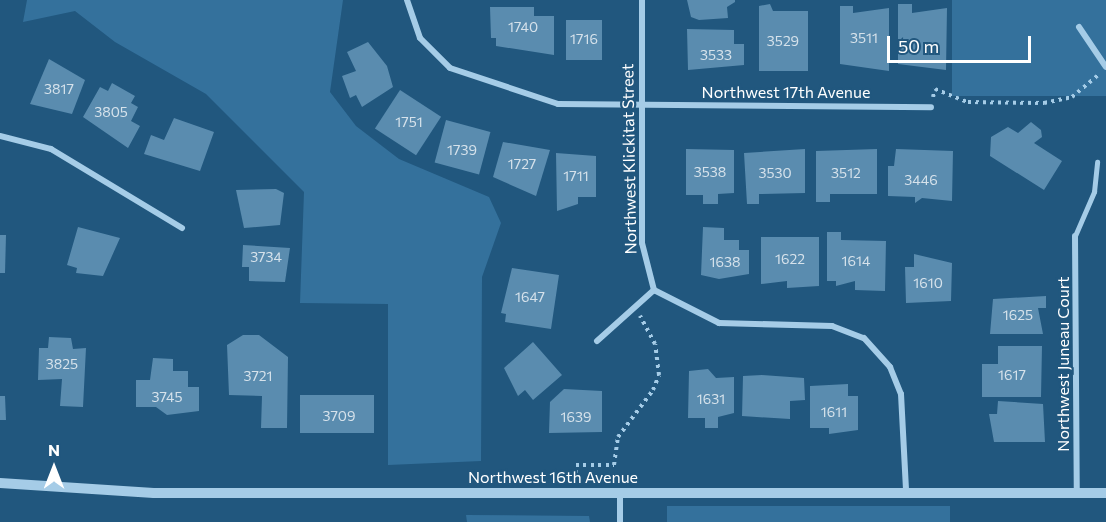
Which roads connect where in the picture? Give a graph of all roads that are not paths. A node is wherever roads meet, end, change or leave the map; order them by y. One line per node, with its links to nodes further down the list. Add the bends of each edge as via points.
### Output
1 (407, 0): 5 (street, Northwest 17th Avenue, via 411,22 432,54 476,80 558,104)
2 (642, 0): 5 (street, Northwest Klickitat Street)
3 (1079, 27): 4 (street)
4 (1105, 66)
5 (640, 105): 6 (street, Northwest 17th Avenue); 11 (street, Northwest Klickitat Street, via 642,243)
6 (931, 107)
7 (0, 136): 9 (street, via 51,149)
8 (1097, 162): 10 (lane, via 1094,192)
9 (182, 228)
10 (1076, 236): 16 (street, Northwest Juneau Court)
11 (654, 290): 12 (street); 14 (street, via 719,323 832,326 864,338 890,367 901,394)
12 (597, 341)
13 (0, 483): 15 (street, Northwest 16th Avenue, via 154,493)
14 (906, 491): 15 (street, Northwest 16th Avenue); 16 (street, Northwest 16th Avenue)
15 (621, 492): 18 (street)
16 (1077, 493): 17 (street, Northwest 16th Avenue)
17 (1106, 493)
18 (620, 522)

